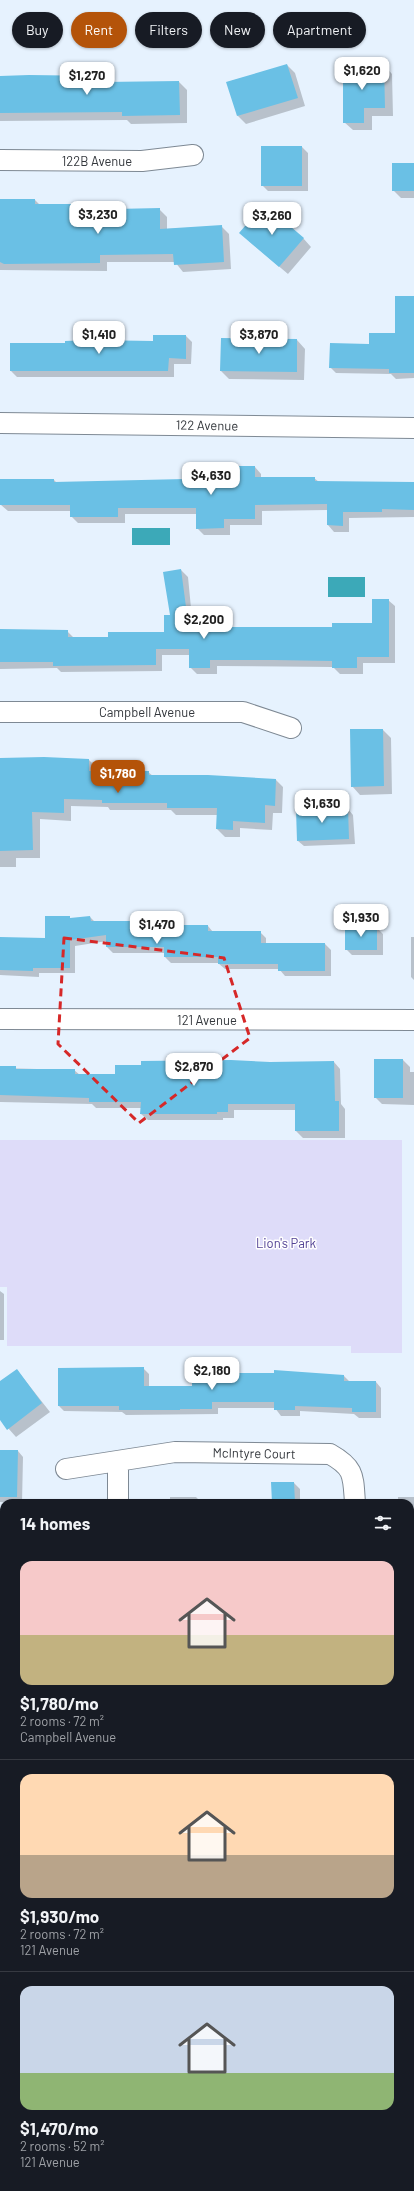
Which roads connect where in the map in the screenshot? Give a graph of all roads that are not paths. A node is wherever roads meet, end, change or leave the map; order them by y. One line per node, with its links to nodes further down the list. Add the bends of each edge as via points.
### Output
1 (193, 155): 2 (street, 122B Avenue, via 142,161)
2 (0, 160)
3 (0, 423): 4 (street, 122 Avenue)
4 (414, 428)
5 (0, 712): 6 (street, Campbell Avenue, via 243,712)
6 (291, 728)
7 (0, 1019): 8 (street, 121 Avenue)
8 (414, 1020)
9 (118, 1462): 10 (street, McIntyre Court); 11 (street); 12 (street, McIntyre Court, via 175,1452 330,1454 343,1461 353,1475)
10 (66, 1469)
11 (118, 1499)
12 (355, 1499)

